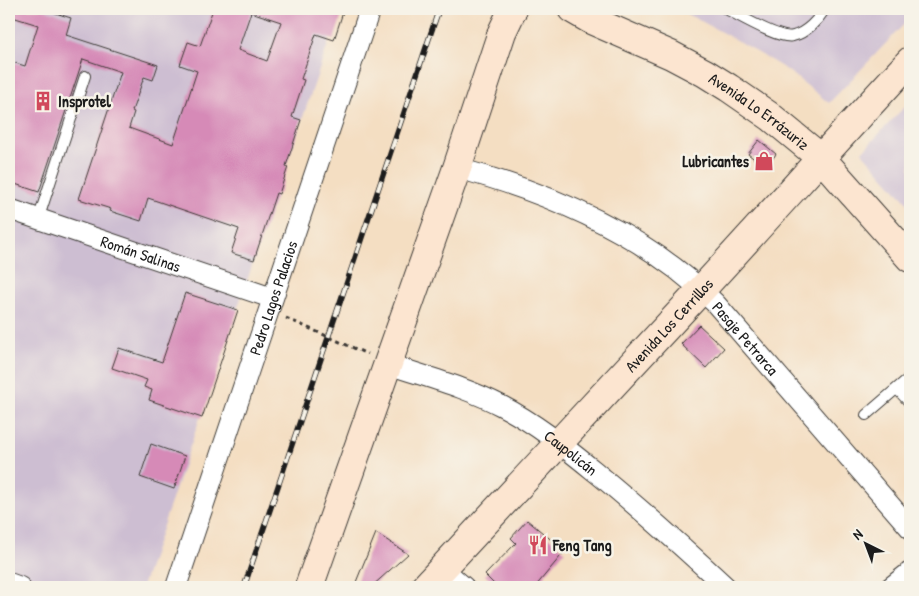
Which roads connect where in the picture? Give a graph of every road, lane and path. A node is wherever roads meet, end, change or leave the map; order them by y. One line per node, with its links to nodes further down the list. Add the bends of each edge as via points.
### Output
1 (370, 9): 14 (street, Pedro Lagos Palacios)
2 (513, 9): 9 (main road, via 502,32)
3 (572, 9): 8 (main road, Avenida Lo Errázuriz, via 705,73 764,112)
4 (726, 9): 5 (lane, via 778,35 792,37 808,28)
5 (825, 9)
6 (910, 61): 8 (main road, Avenida Los Cerrillos)
7 (85, 76): 11 (lane)
8 (821, 158): 12 (main road, Avenida Lo Errázuriz); 13 (main road, Avenida Los Cerrillos)
9 (456, 168): 13 (street, Pasaje Petrarca, via 516,186 613,229 656,254); 15 (main road)
10 (9, 210): 11 (street, Román Salinas)
11 (38, 220): 14 (street, Román Salinas)
12 (910, 258)
13 (702, 290): 20 (main road, Avenida Los Cerrillos); 21 (street, Pasaje Petrarca)
14 (270, 304): 15 (path); 26 (street, Pedro Lagos Palacios)
15 (388, 364): 20 (street, Caupolicán, via 483,397 518,414); 27 (main road)
16 (910, 377): 17 (lane)
17 (897, 388): 18 (lane); 19 (lane)
18 (910, 403)
19 (866, 415)
20 (560, 443): 23 (main road, Avenida Los Cerrillos); 29 (street, Caupolicán)
21 (910, 528)
22 (910, 572): 30 (street)
23 (433, 578): 28 (street)
24 (9, 584): 25 (street)
25 (20, 587)
26 (176, 587)
27 (309, 587)
28 (464, 587)
29 (726, 587)
30 (891, 587)

